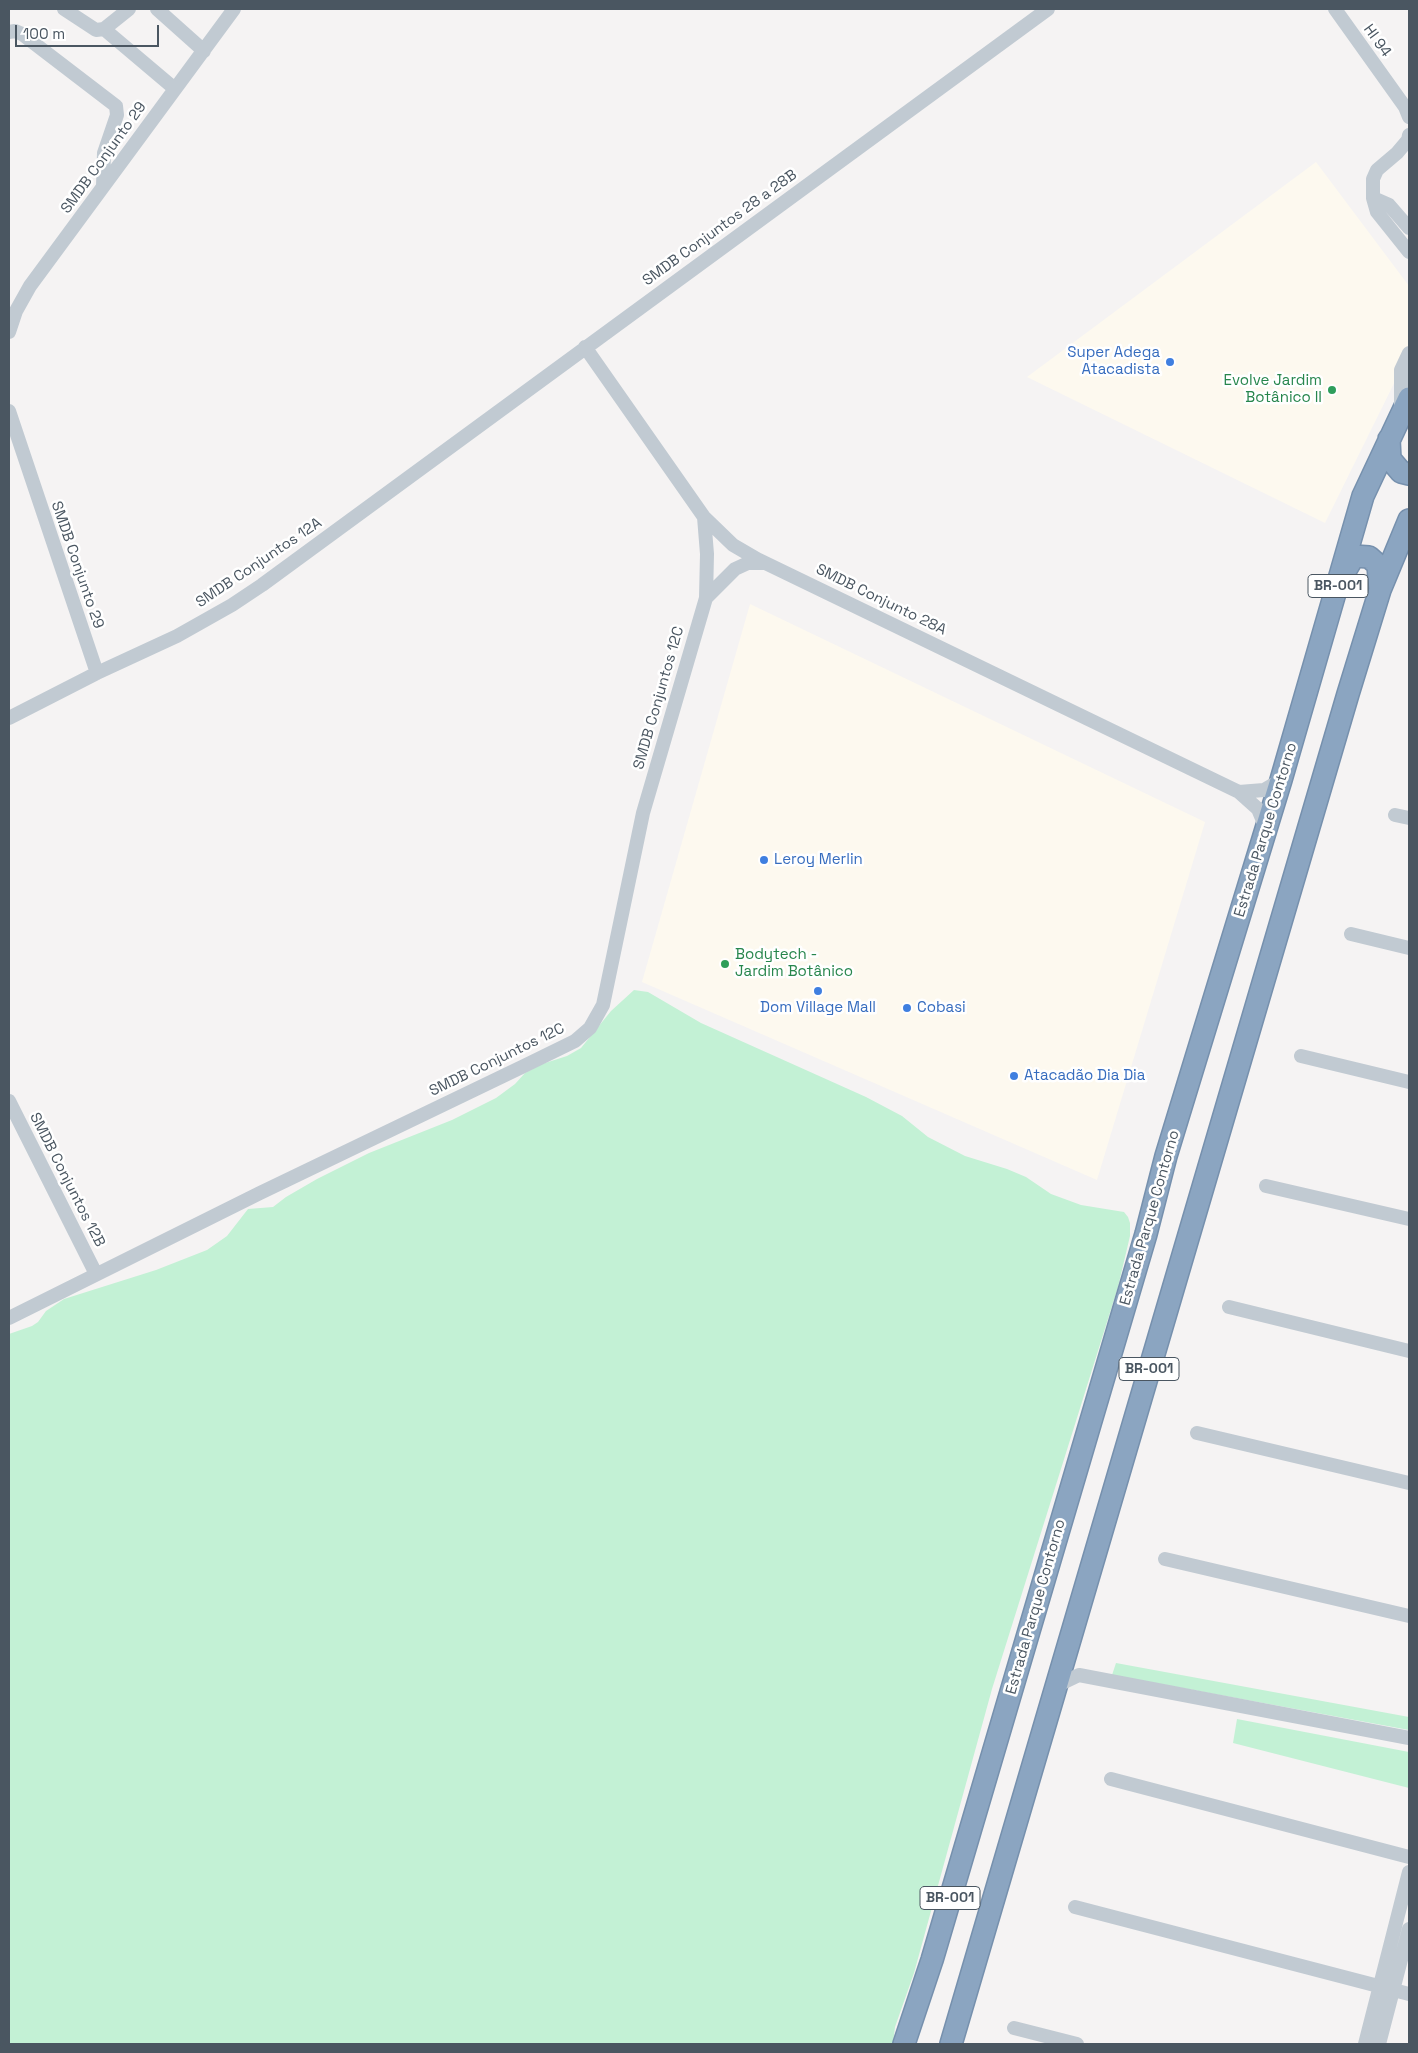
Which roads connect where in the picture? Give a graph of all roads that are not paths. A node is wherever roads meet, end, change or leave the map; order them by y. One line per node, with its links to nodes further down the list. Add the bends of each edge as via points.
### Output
1 (64, 9): 7 (street, via 88,26)
2 (129, 9): 7 (street)
3 (157, 9): 9 (street)
4 (234, 9): 9 (street, SMDB Conjunto 29)
5 (1048, 9): 18 (street, SMDB Conjuntos 28 a 28B)
6 (1334, 9): 11 (street, HI 94)
7 (104, 29): 10 (street)
8 (9, 32): 13 (street, via 22,34 116,106 117,115 104,153)
9 (204, 51): 10 (street, SMDB Conjunto 29)
10 (175, 89): 13 (street, SMDB Conjunto 29)
11 (1409, 117)
12 (1409, 135): 14 (street, via 1397,153 1377,170 1373,179)
13 (103, 186): 17 (street, SMDB Conjunto 29, via 30,286)
14 (1373, 198): 15 (street, via 1389,205); 16 (street, via 1377,212)
15 (1409, 228)
16 (1409, 252)
17 (9, 332)
18 (585, 347): 24 (street, SMDB Conjuntos 28 a 28B); 25 (street, SMDB Conjunto 28A)
19 (1409, 353): 20 (street, via 1401,370)
20 (1405, 407): 22 (highway, Estrada Parque Contorno / BR-001)
21 (9, 411): 31 (street, SMDB Conjunto 29)
22 (1389, 439): 23 (highway, via 1390,459 1401,472); 28 (highway, Estrada Parque Contorno / BR-001, via 1363,496)
23 (1409, 474)
24 (412, 475): 31 (street, SMDB Conjuntos 12A, via 232,605 177,636)
25 (704, 517): 27 (street, SMDB Conjunto 28A, via 733,545); 30 (street, SMDB Conjuntos 12C)
26 (1409, 520): 29 (highway, BR-001)
27 (770, 564): 30 (street, SMDB Conjuntos 12C, via 748,563 735,569); 34 (street, SMDB Conjunto 28A)
28 (1339, 581): 29 (highway, via 1354,556 1369,557 1378,565); 33 (highway, Estrada Parque Contorno / BR-001)
29 (1380, 590): 53 (highway, BR-001)
30 (706, 598): 45 (street, SMDB Conjuntos 12C, via 643,813 603,1005 590,1028 575,1041)
31 (97, 673): 32 (street, SMDB Conjuntos 12A)
32 (9, 718)
33 (1281, 780): 34 (street, via 1264,790); 37 (highway, Estrada Parque Contorno / BR-001)
34 (1239, 792): 37 (street, via 1258,809)
35 (1395, 815): 36 (street)
36 (1409, 818)
37 (1266, 828): 65 (highway, Estrada Parque Contorno / BR-001, via 1166,1156 1146,1234)
38 (1351, 934): 39 (street)
39 (1409, 948)
40 (1301, 1056): 41 (street)
41 (1409, 1082)
42 (9, 1101): 45 (street, SMDB Conjuntos 12B)
43 (1266, 1186): 44 (street)
44 (1409, 1219)
45 (96, 1274): 47 (street, SMDB Conjuntos 12C)
46 (1228, 1308): 48 (street)
47 (9, 1318)
48 (1409, 1351)
49 (1197, 1433): 50 (street)
50 (1409, 1483)
51 (1165, 1558): 52 (street)
52 (1409, 1616)
53 (1064, 1659): 54 (street); 55 (highway, BR-001)
54 (1079, 1676): 55 (street); 56 (street)
55 (1056, 1686): 64 (highway, BR-001)
56 (1409, 1738)
57 (1111, 1779): 58 (street)
58 (1409, 1857)
59 (1409, 1872): 62 (street)
60 (1075, 1907): 62 (street)
61 (1409, 1929): 62 (street)
62 (1386, 1988): 63 (street); 72 (street); 73 (street)
63 (1409, 1994)
64 (965, 1997): 69 (highway); 70 (highway, BR-001)
65 (919, 2000): 67 (highway, Estrada Parque Contorno / BR-001); 68 (highway)
66 (1014, 2028): 71 (street)
67 (904, 2044)
68 (912, 2044)
69 (946, 2044)
70 (951, 2044)
71 (1077, 2044)
72 (1365, 2044)
73 (1379, 2044)

